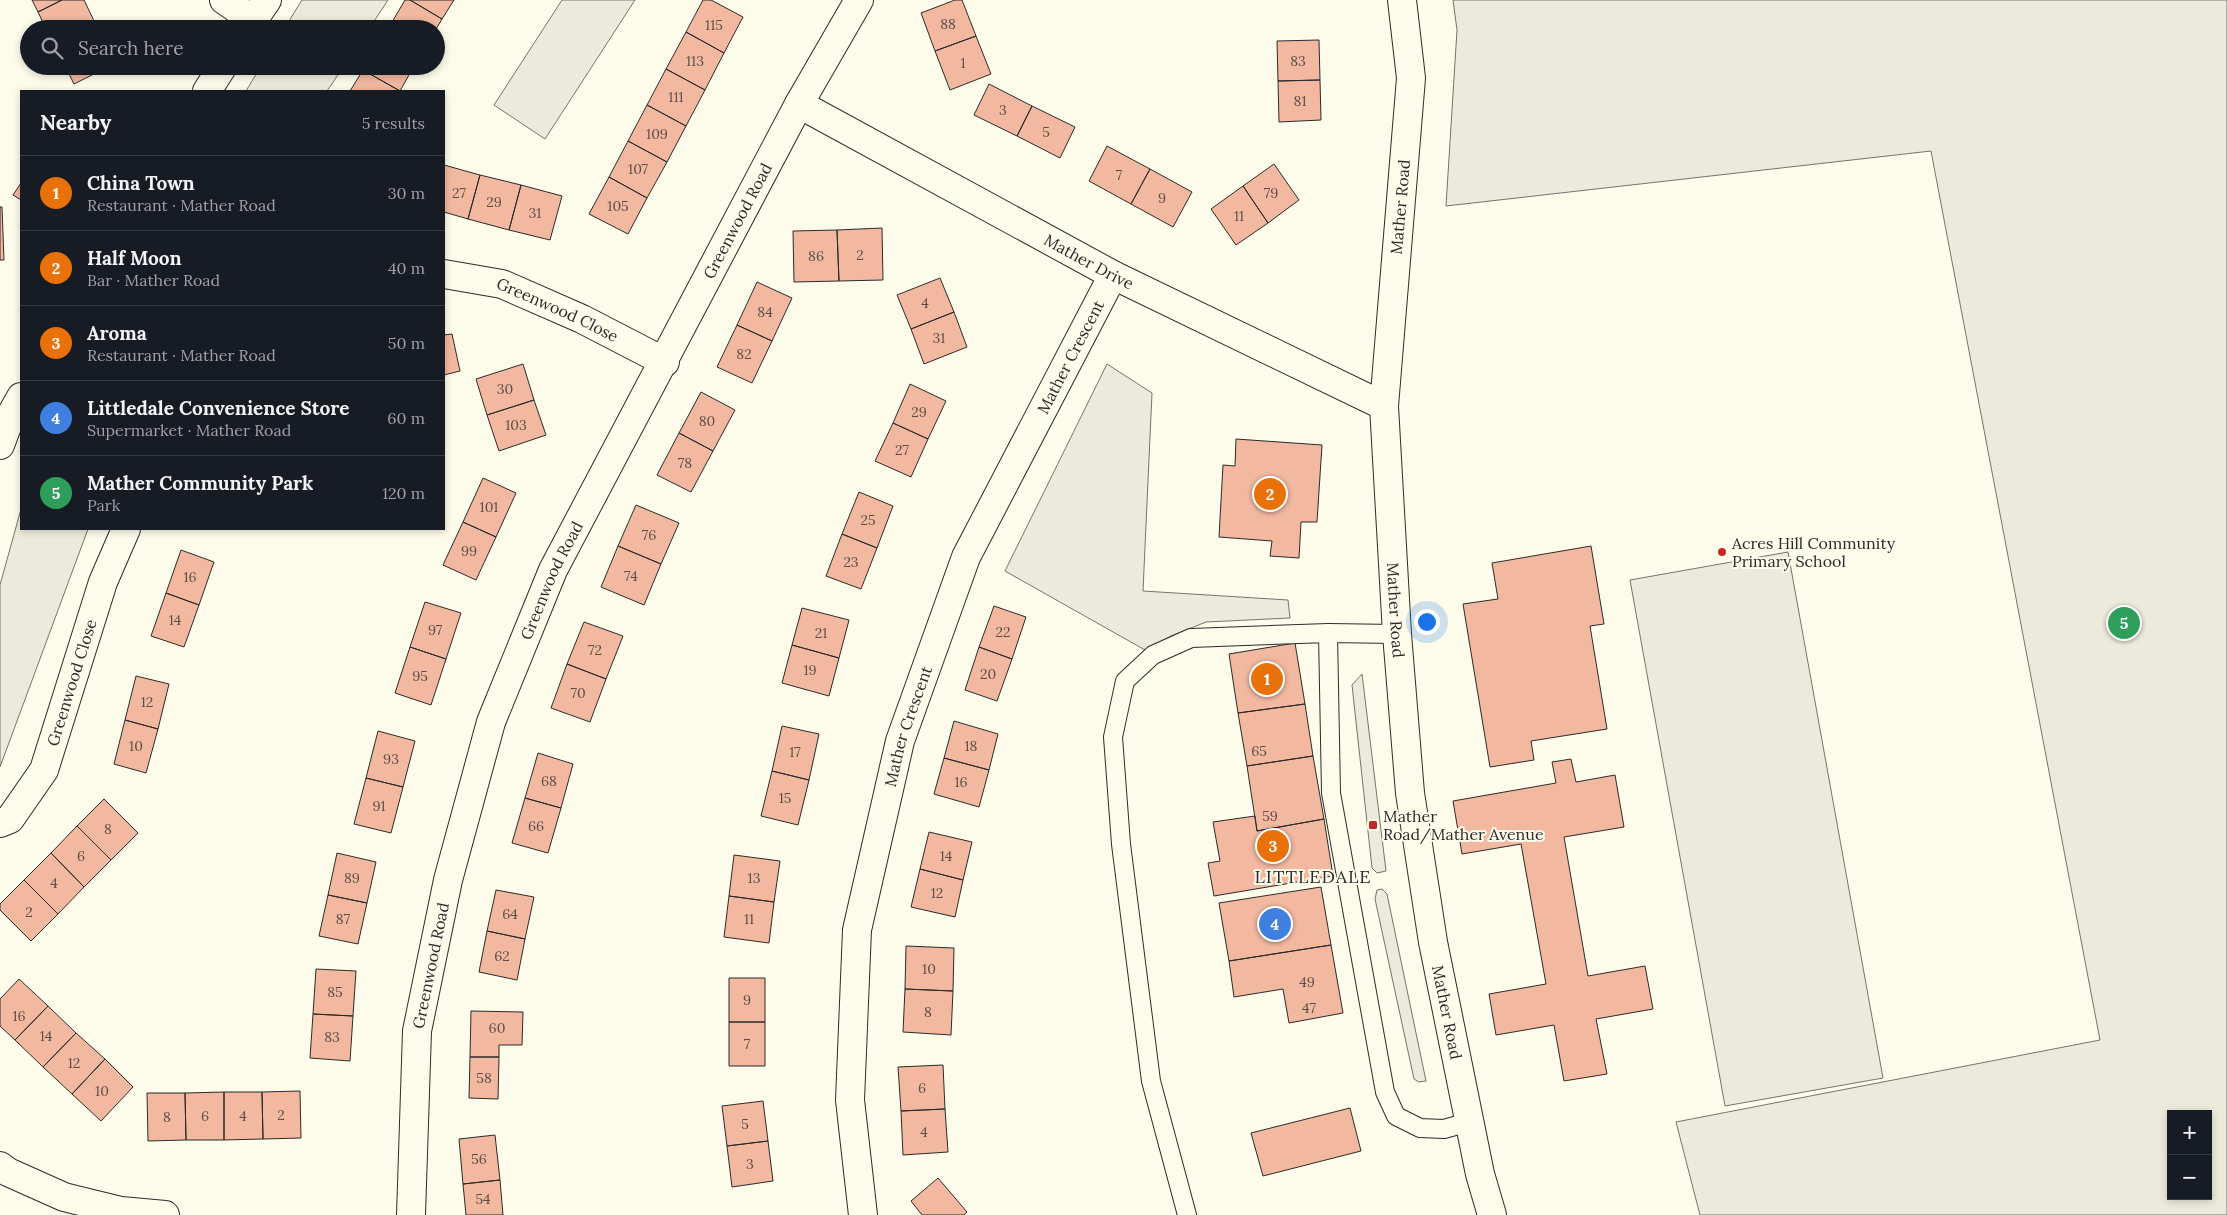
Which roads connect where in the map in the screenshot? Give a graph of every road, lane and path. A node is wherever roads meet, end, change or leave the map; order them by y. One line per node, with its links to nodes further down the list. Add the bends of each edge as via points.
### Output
1 (224, 0): 4 (street)
2 (859, 0): 7 (street, Greenwood Road)
3 (1402, 0): 12 (street, Mather Road, via 1411,78)
4 (256, 16)
5 (217, 75): 6 (street)
6 (208, 90)
7 (799, 104): 9 (street, Mather Drive); 10 (street, Greenwood Road)
8 (445, 274): 10 (street, Greenwood Close, via 502,284 582,319)
9 (1113, 275): 12 (street, Mather Drive); 22 (street, Mather Crescent, via 966,557 900,741 857,930 850,1100)
10 (665, 362): 21 (street, Greenwood Road, via 553,570 490,722 448,880 418,1030)
11 (11, 405): 13 (street)
12 (1384, 406): 16 (street, Mather Road)
13 (0, 445)
14 (126, 530): 17 (street, Greenwood Close, via 102,582 44,770 10,819)
15 (1328, 633): 16 (lane); 18 (lane, via 1332,793 1385,1092 1396,1116 1420,1128 1444,1129); 23 (lane, via 1191,638 1153,655 1125,681 1113,737 1121,844 1151,1081)
16 (1398, 634): 18 (street, Mather Road, via 1410,793 1433,942)
17 (0, 823)
18 (1469, 1122): 24 (street, Mather Road)
19 (0, 1166): 20 (street, via 64,1197 121,1212)
20 (165, 1215)
21 (411, 1215)
22 (863, 1215)
23 (1187, 1215)
24 (1492, 1215)

